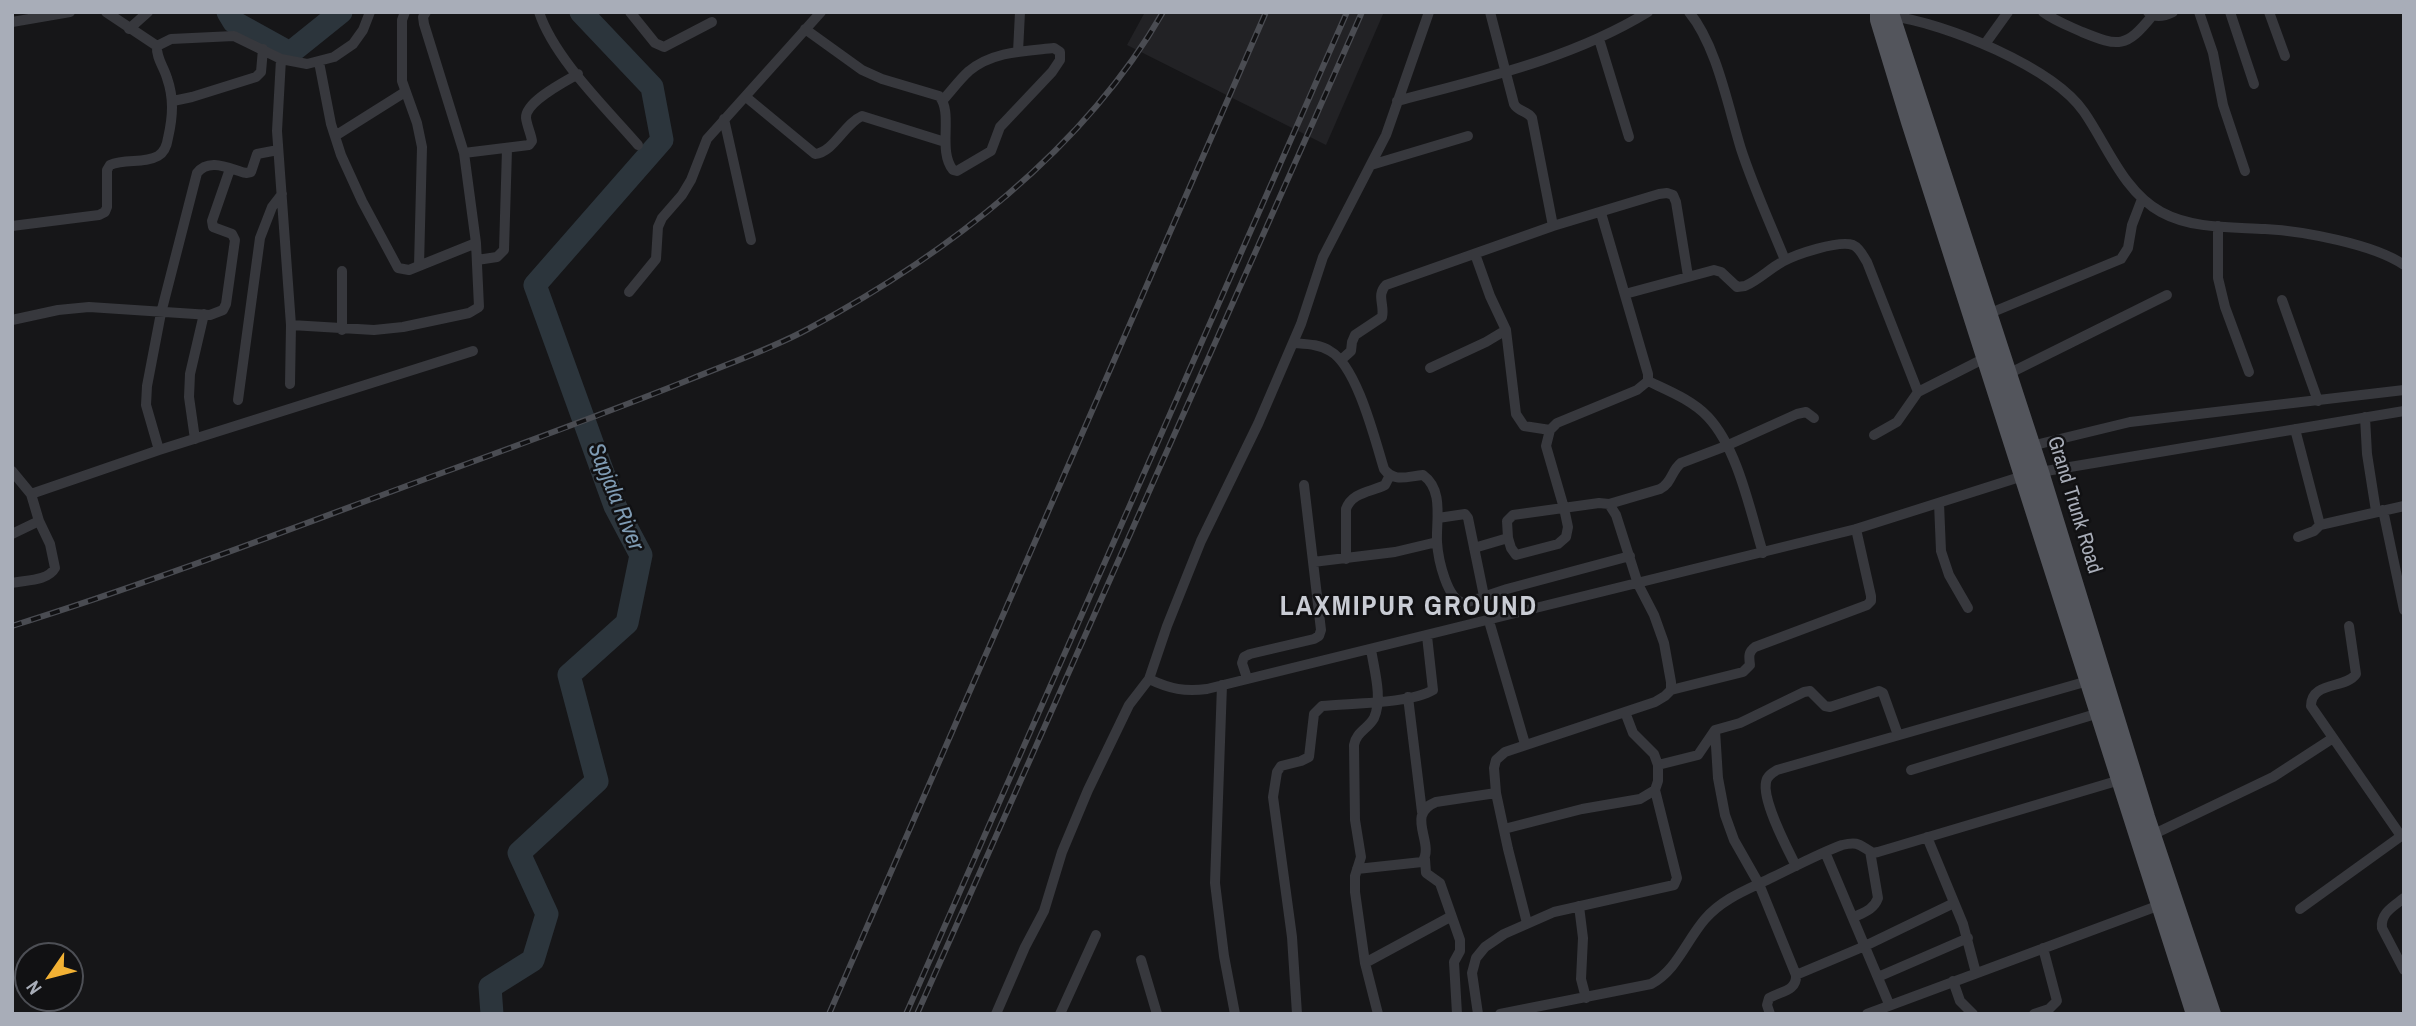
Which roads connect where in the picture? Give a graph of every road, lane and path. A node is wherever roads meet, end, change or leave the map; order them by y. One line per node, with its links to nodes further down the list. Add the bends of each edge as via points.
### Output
1 (70, 12): 21 (street)
2 (106, 12): 26 (street)
3 (149, 12): 26 (street)
4 (370, 12): 35 (street, via 353,44)
5 (405, 12): 39 (street, via 401,37)
6 (426, 12): 52 (street, via 424,24)
7 (539, 12): 37 (street, via 550,37)
8 (630, 12): 25 (street, via 655,43 664,47)
9 (821, 12): 27 (street)
10 (1020, 12): 32 (street)
11 (1429, 12): 43 (street)
12 (1490, 12): 36 (street)
13 (1648, 12): 28 (street)
14 (1689, 12): 66 (street, via 1722,84)
15 (2008, 12): 29 (street)
16 (2043, 12): 22 (street, via 2108,43 2131,38)
17 (2173, 12): 22 (street, via 2161,17)
18 (2199, 12): 55 (street)
19 (2230, 12): 38 (street)
20 (2269, 12): 33 (street)
21 (50, 14): 24 (street)
22 (2150, 14)
23 (1884, 15): 29 (street, via 1925,22); 77 (main road, Grand Trunk Road); 84 (main road, Grand Trunk Road)
24 (17, 18)
25 (712, 22)
26 (129, 29): 30 (street)
27 (805, 29): 40 (street); 41 (street, via 862,69)
28 (1600, 39): 36 (street); 47 (street)
29 (1985, 44): 57 (street, via 2068,95)
30 (157, 47): 31 (street, via 171,39 234,36); 42 (street)
31 (263, 49): 34 (street); 42 (street, via 261,72 256,77)
32 (1018, 52): 41 (street, via 983,61); 48 (street, via 1055,48 1061,55 1052,72 1000,127 986,155 964,169 953,170 947,162)
33 (2285, 56)
34 (281, 59): 35 (street); 51 (street)
35 (320, 62): 45 (street)
36 (1506, 71): 43 (street); 60 (street, via 1514,104 1532,118)
37 (578, 74): 49 (street); 50 (street, via 527,110 529,145)
38 (2254, 84)
39 (405, 92): 45 (street); 68 (street, via 422,147)
40 (746, 97): 44 (street); 48 (street, via 815,154 824,152 862,116)
41 (943, 100): 48 (street)
42 (173, 101): 59 (street, via 163,153 110,165 105,212)
43 (1397, 101): 53 (street)
44 (724, 120): 62 (street); 71 (street, via 707,139 682,195 662,218 656,259)
45 (335, 135): 68 (street, via 352,180 394,262 403,270)
46 (1468, 136): 53 (street)
47 (1629, 137)
48 (945, 142)
49 (638, 145)
50 (507, 149): 52 (street); 65 (street, via 504,250 497,257)
51 (278, 150): 54 (street, via 257,155 251,172); 56 (street)
52 (464, 153): 63 (street)
53 (1371, 165): 82 (street, via 1323,257)
54 (230, 169): 75 (street, via 212,164 197,173); 76 (street, via 212,221 213,227 232,234 235,240 226,304 218,313)
55 (2245, 171)
56 (282, 194): 79 (street); 93 (street, via 260,238)
57 (2143, 199): 61 (street, via 2182,221); 77 (street, via 2128,248 2120,259)
58 (1601, 214): 60 (street); 70 (street, via 1659,194 1673,195); 72 (street)
59 (12, 226)
60 (1553, 226): 64 (street)
61 (2218, 226): 67 (street, via 2344,241); 87 (street, via 2218,278)
62 (751, 240)
63 (476, 243): 65 (street); 68 (street)
64 (1475, 254): 81 (street); 85 (street, via 1386,285 1380,295 1382,317 1355,335 1351,351)
65 (477, 260): 80 (street, via 477,310 403,327)
66 (1785, 260): 70 (street, via 1745,286 1737,287 1714,270); 92 (street, via 1839,244 1860,249)
67 (2404, 265)
68 (419, 266)
69 (342, 271): 80 (street)
70 (1688, 276): 72 (street)
71 (629, 292)
72 (1625, 294): 89 (street)
73 (2167, 295): 88 (street)
74 (2282, 300): 94 (street)
75 (162, 313): 76 (street); 78 (street, via 89,307); 104 (street, via 146,405)
76 (204, 314): 101 (street, via 190,374)
77 (1988, 314): 88 (main road, Grand Trunk Road)
78 (12, 320)
79 (291, 325): 80 (street); 90 (street)
80 (342, 330)
81 (1506, 330): 86 (street); 99 (street, via 1516,414 1524,426)
82 (1293, 343): 85 (street, via 1331,351); 138 (street, via 1201,541)
83 (473, 351): 101 (street)
84 (1985, 358): 92 (street); 106 (main road, Grand Trunk Road)
85 (1341, 360): 107 (street, via 1353,380)
86 (1430, 368)
87 (2249, 372)
88 (2008, 374): 103 (main road, Grand Trunk Road)
89 (1648, 381): 99 (street); 102 (street, via 1708,417)
90 (290, 384)
91 (2404, 390): 94 (street)
92 (1918, 392): 100 (street, via 1897,422)
93 (238, 400)
94 (2318, 401): 103 (street, via 2130,422)
95 (2404, 411): 96 (street)
96 (2365, 417): 98 (street); 114 (street, via 2367,454)
97 (1814, 418): 102 (street, via 1805,412 1797,414)
98 (2295, 429): 106 (street); 117 (street)
99 (1550, 430): 113 (street, via 1546,446)
100 (1874, 435)
101 (195, 439): 104 (street)
102 (1726, 446): 111 (street, via 1681,463 1660,489); 124 (street)
103 (2031, 446): 106 (main road, Grand Trunk Road)
104 (159, 450): 109 (street)
105 (12, 471): 109 (street)
106 (2031, 474): 110 (street); 139 (main road, Grand Trunk Road); 157 (main road, Grand Trunk Road)
107 (1389, 477): 115 (street, via 1423,475 1430,480); 125 (street, via 1385,485 1349,502)
108 (1304, 485): 126 (street)
109 (31, 494): 116 (street)
110 (1938, 503): 118 (street); 131 (street, via 1941,551)
111 (1609, 504): 113 (street); 127 (street)
112 (2404, 506): 114 (street)
113 (1564, 508): 121 (street, via 1513,514 1507,520); 121 (street, via 1568,527 1558,544 1516,555)
114 (2380, 510): 117 (street); 132 (street)
115 (1438, 517): 122 (street); 123 (street, via 1465,514)
116 (39, 521): 119 (street); 128 (street, via 55,568 47,576)
117 (2320, 525): 120 (street)
118 (1856, 528): 124 (street); 141 (street, via 1871,596 1867,605 1755,647 1750,650 1750,665 1742,672)
119 (12, 534)
120 (2298, 537)
121 (1508, 538): 123 (street)
122 (1437, 542): 125 (street); 130 (street, via 1453,598 1465,603)
123 (1474, 548): 130 (street)
124 (1763, 553): 129 (street)
125 (1346, 559): 126 (street)
126 (1313, 562): 137 (street, via 1319,636 1244,657)
127 (1632, 562): 129 (street); 130 (street)
128 (12, 583)
129 (1638, 584): 133 (street); 141 (street, via 1664,643)
130 (1484, 596)
131 (1968, 608)
132 (2404, 610)
133 (1489, 621): 135 (street); 149 (street)
134 (2349, 626): 148 (street, via 2354,678 2321,690 2311,699 2314,712)
135 (1427, 636): 136 (street); 142 (street, via 1433,690)
136 (1371, 649): 137 (street); 143 (street)
137 (1247, 678): 140 (street)
138 (1149, 679): 140 (street, via 1188,692); 187 (street, via 1129,705 1088,790 1044,911)
139 (2088, 681): 145 (main road, Grand Trunk Road); 147 (street)
140 (1222, 685): 190 (street, via 1215,883)
141 (1671, 690): 144 (street, via 1655,702)
142 (1408, 697): 143 (street); 155 (street)
143 (1377, 702): 164 (street, via 1375,716 1354,740 1355,820 1361,857); 191 (street, via 1317,709 1309,757 1281,766 1278,772 1273,797)
144 (1625, 712): 149 (street); 150 (street, via 1633,733 1654,754)
145 (2099, 713): 151 (street); 152 (main road, Grand Trunk Road)
146 (1716, 730): 147 (street, via 1804,692 1810,691 1830,707 1879,691 1886,696); 150 (street, via 1698,755); 165 (street, via 1725,815)
147 (1898, 735): 163 (street, via 1770,774 1766,781 1772,811)
148 (2333, 738): 157 (street, via 2273,777); 158 (street)
149 (1525, 744): 154 (street, via 1496,760)
150 (1658, 765): 153 (street)
151 (1911, 770)
152 (2120, 779): 159 (street); 168 (main road, Grand Trunk Road)
153 (1655, 790): 156 (street, via 1640,799); 169 (street, via 1673,857 1674,885)
154 (1496, 793): 155 (street, via 1436,802); 156 (street)
155 (1422, 812): 162 (street)
156 (1504, 829): 173 (street)
157 (2152, 835): 201 (main road, Grand Trunk Road)
158 (2402, 835): 170 (street)
159 (1927, 836): 160 (street); 167 (street)
160 (1870, 851): 161 (street, via 1855,843); 172 (street, via 1878,898 1869,910)
161 (1825, 852): 163 (street); 172 (street)
162 (1425, 859): 164 (street, via 1416,864); 171 (street, via 1426,873 1440,883)
163 (1797, 866): 165 (street)
164 (1357, 869): 179 (street, via 1355,892)
165 (1759, 884): 182 (street); 185 (street, via 1705,918 1662,978)
166 (2404, 898): 180 (street, via 2381,921)
167 (1954, 903): 175 (street); 176 (street)
168 (2160, 905): 177 (street); 200 (main road, Grand Trunk Road)
169 (1579, 906): 173 (street); 185 (street, via 1581,979)
170 (2300, 909)
171 (1450, 916): 179 (street); 193 (street, via 1461,946 1454,962)
172 (1854, 917): 176 (street)
173 (1527, 923): 194 (street, via 1485,947 1476,958 1472,973)
174 (1096, 935): 188 (street)
175 (1968, 938): 181 (street); 183 (street)
176 (1865, 946): 182 (street); 183 (street)
177 (2043, 948): 181 (street); 199 (street, via 2057,1002)
178 (1141, 960): 189 (street)
179 (1365, 963): 192 (street)
180 (2404, 970)
181 (1976, 973): 184 (street)
182 (1796, 975): 196 (street, via 1794,986 1769,998)
183 (1878, 978): 186 (street)
184 (1953, 981): 186 (street); 198 (street, via 1955,993)
185 (1586, 998): 195 (street)
186 (1889, 1004): 197 (street)
187 (996, 1014)
188 (1060, 1014)
189 (1157, 1014)
190 (1235, 1014)
191 (1297, 1014)
192 (1378, 1014)
193 (1457, 1014)
194 (1478, 1014)
195 (1500, 1014)
196 (1770, 1014)
197 (1867, 1014)
198 (1973, 1014)
199 (2034, 1014)
200 (2195, 1014)
201 (2211, 1014)

